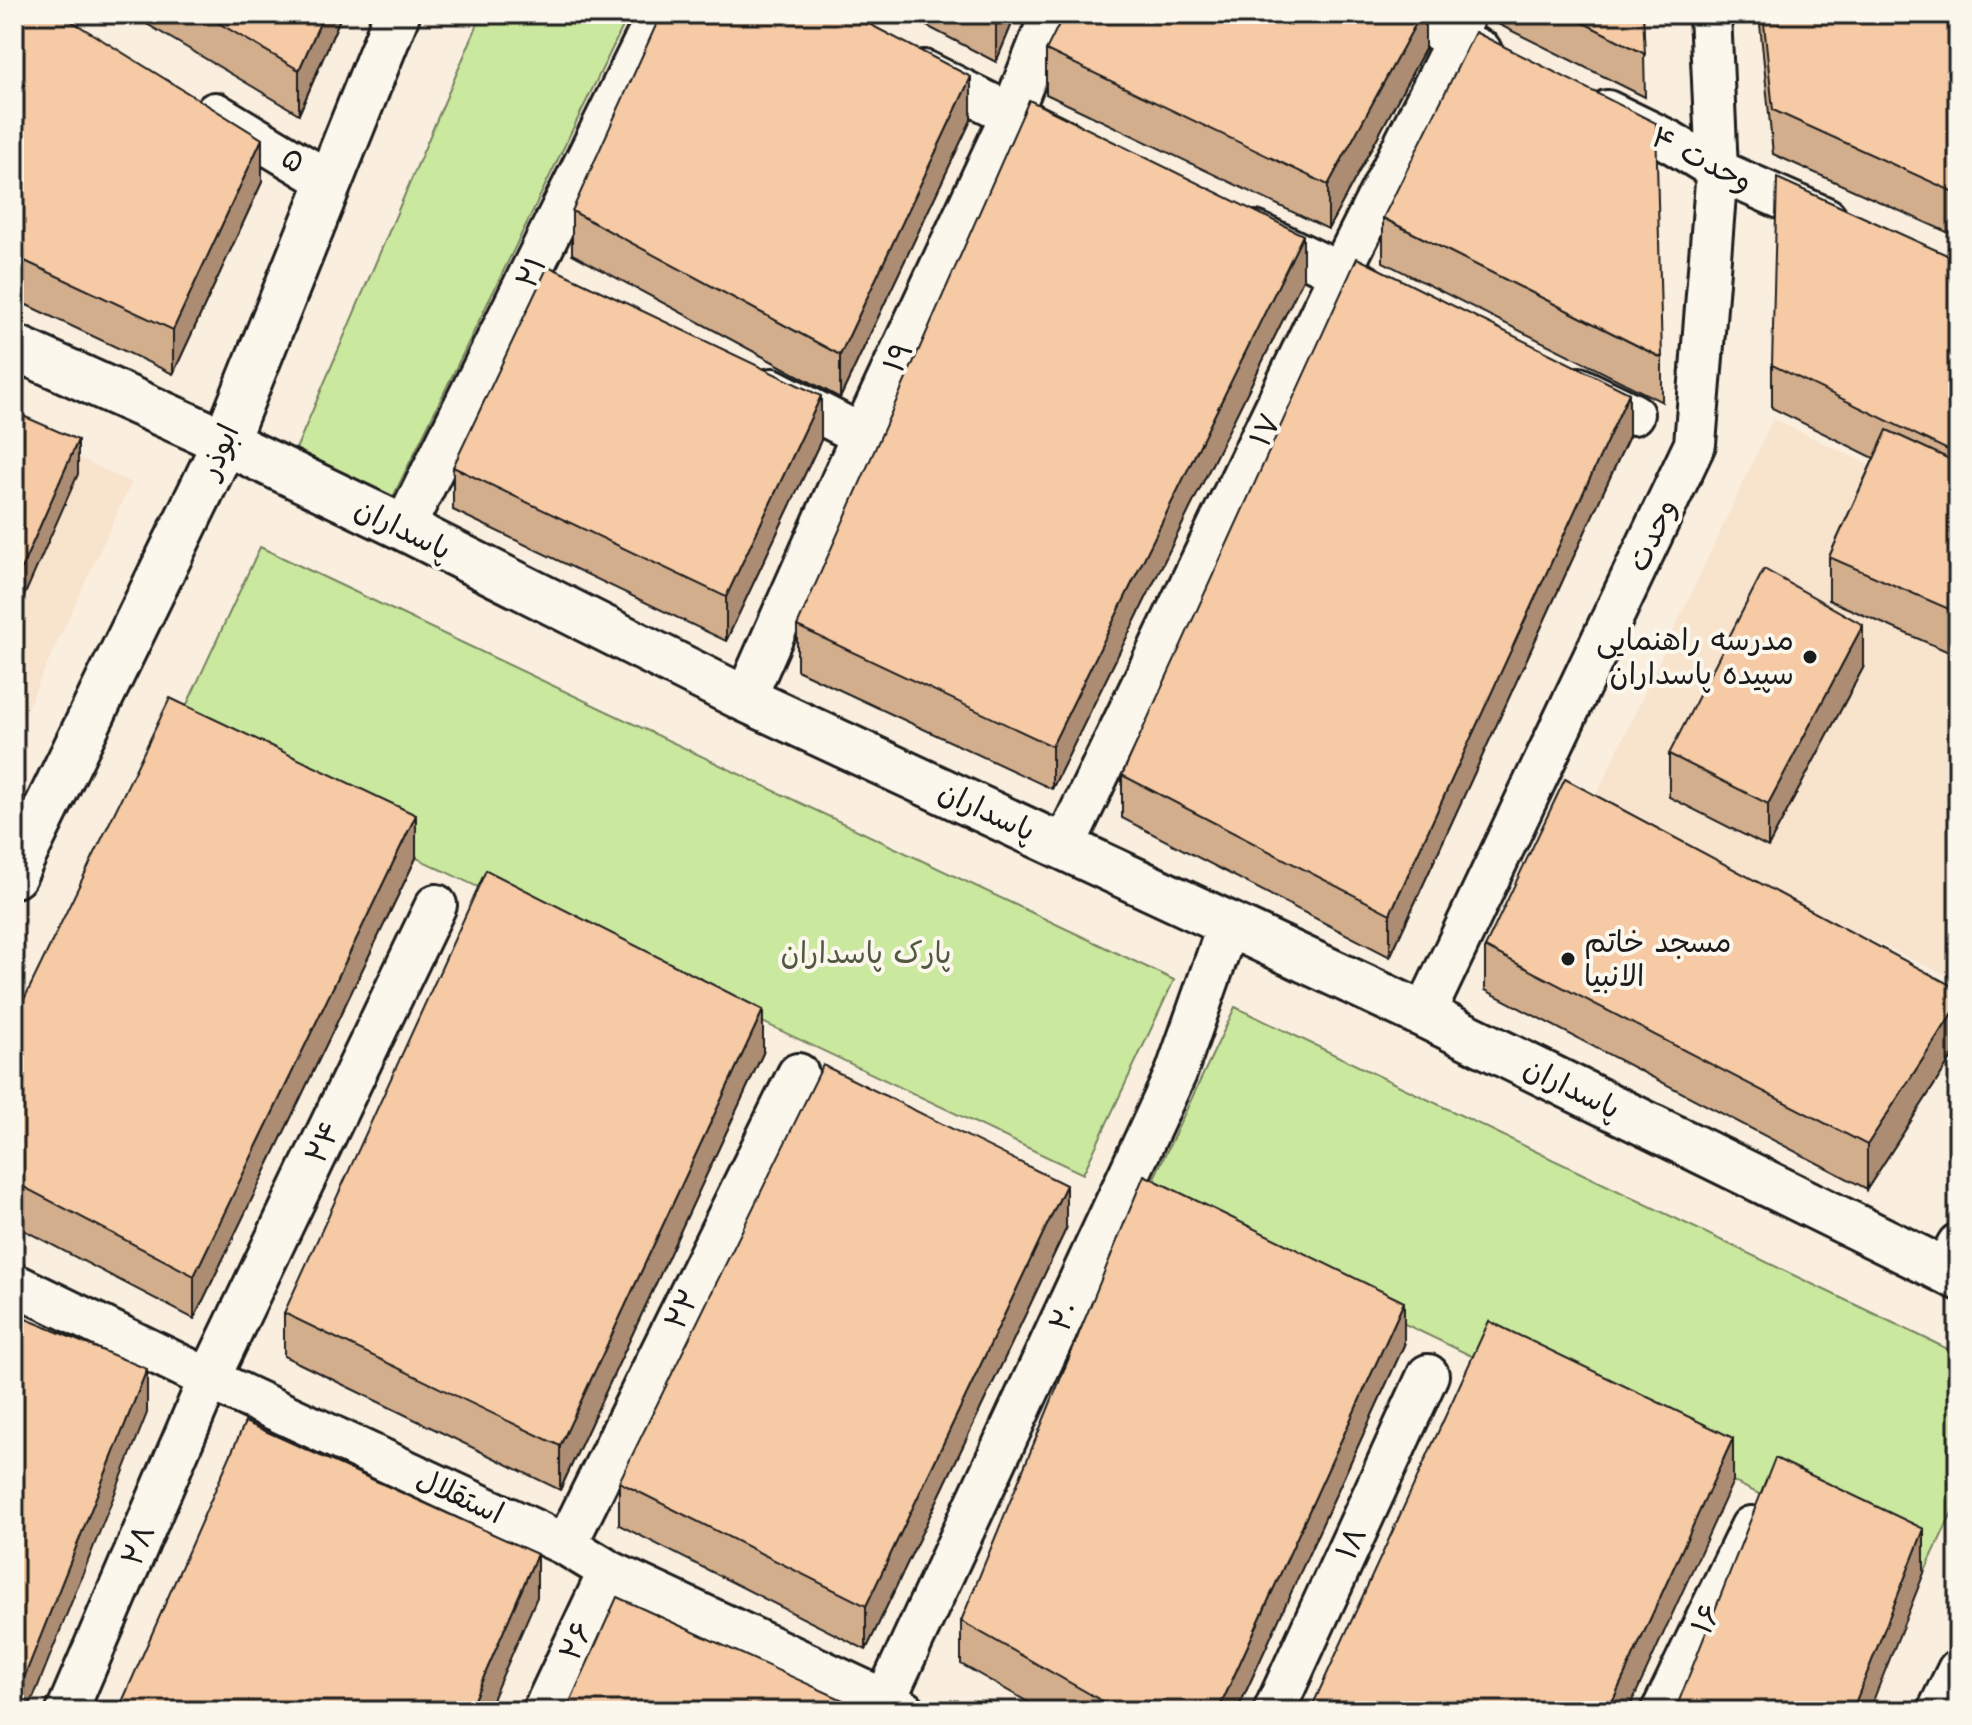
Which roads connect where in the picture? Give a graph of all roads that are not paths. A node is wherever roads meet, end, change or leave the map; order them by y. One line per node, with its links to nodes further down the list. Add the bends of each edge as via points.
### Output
1 (397, 14): 14 (street, ابوذر)
2 (658, 14): 25 (street, ۲۱, via 547,275)
3 (1051, 14): 11 (street, ۱۹)
4 (1405, 14): 6 (street)
5 (1710, 14): 13 (street, وحدت)
6 (1461, 27): 8 (street); 17 (street, ۱۷)
7 (898, 57): 11 (street)
8 (1514, 67)
9 (183, 94): 14 (street, ۵)
10 (1571, 94): 13 (street, وحدت ۴)
11 (1011, 115): 12 (street); 23 (street, ۱۹)
12 (1097, 156)
13 (1717, 170): 16 (street, وحدت ۴); 31 (street, وحدت, via 1695,444)
14 (330, 182): 24 (street, ابوذر)
15 (1226, 218): 17 (street)
16 (1859, 232)
17 (1340, 273): 18 (street); 27 (street, ۱۷)
18 (1396, 300)
19 (14, 347): 24 (street, پاسداران)
20 (739, 372): 23 (street)
21 (1550, 374): 22 (street)
22 (1633, 414)
23 (862, 435): 26 (street, ۱۹)
24 (225, 442): 25 (street, پاسداران); 28 (street, ابوذر)
25 (404, 528): 26 (street, پاسداران)
26 (745, 699): 27 (street, پاسداران)
27 (1064, 846): 30 (street, پاسداران)
28 (15, 870)
29 (436, 905): 36 (street, ۲۴)
30 (1228, 925): 31 (street, پاسداران); 41 (street, ۲۰, via 1176,1073)
31 (1424, 1015): 33 (street, پاسداران)
32 (798, 1074): 38 (street, ۲۲)
33 (1953, 1264)
34 (14, 1284): 36 (street, استقلال)
35 (1428, 1375): 44 (street, ۱۸)
36 (209, 1379): 38 (street, استقلال); 42 (street, ۲۸)
37 (1751, 1527): 45 (street, ۱۶)
38 (566, 1545): 39 (street, استقلال)
39 (609, 1571): 41 (street, استقلال); 43 (street, ۲۶)
40 (1958, 1670): 46 (street)
41 (895, 1705)
42 (67, 1711)
43 (543, 1711)
44 (1274, 1711)
45 (1662, 1711)
46 (1938, 1711)

